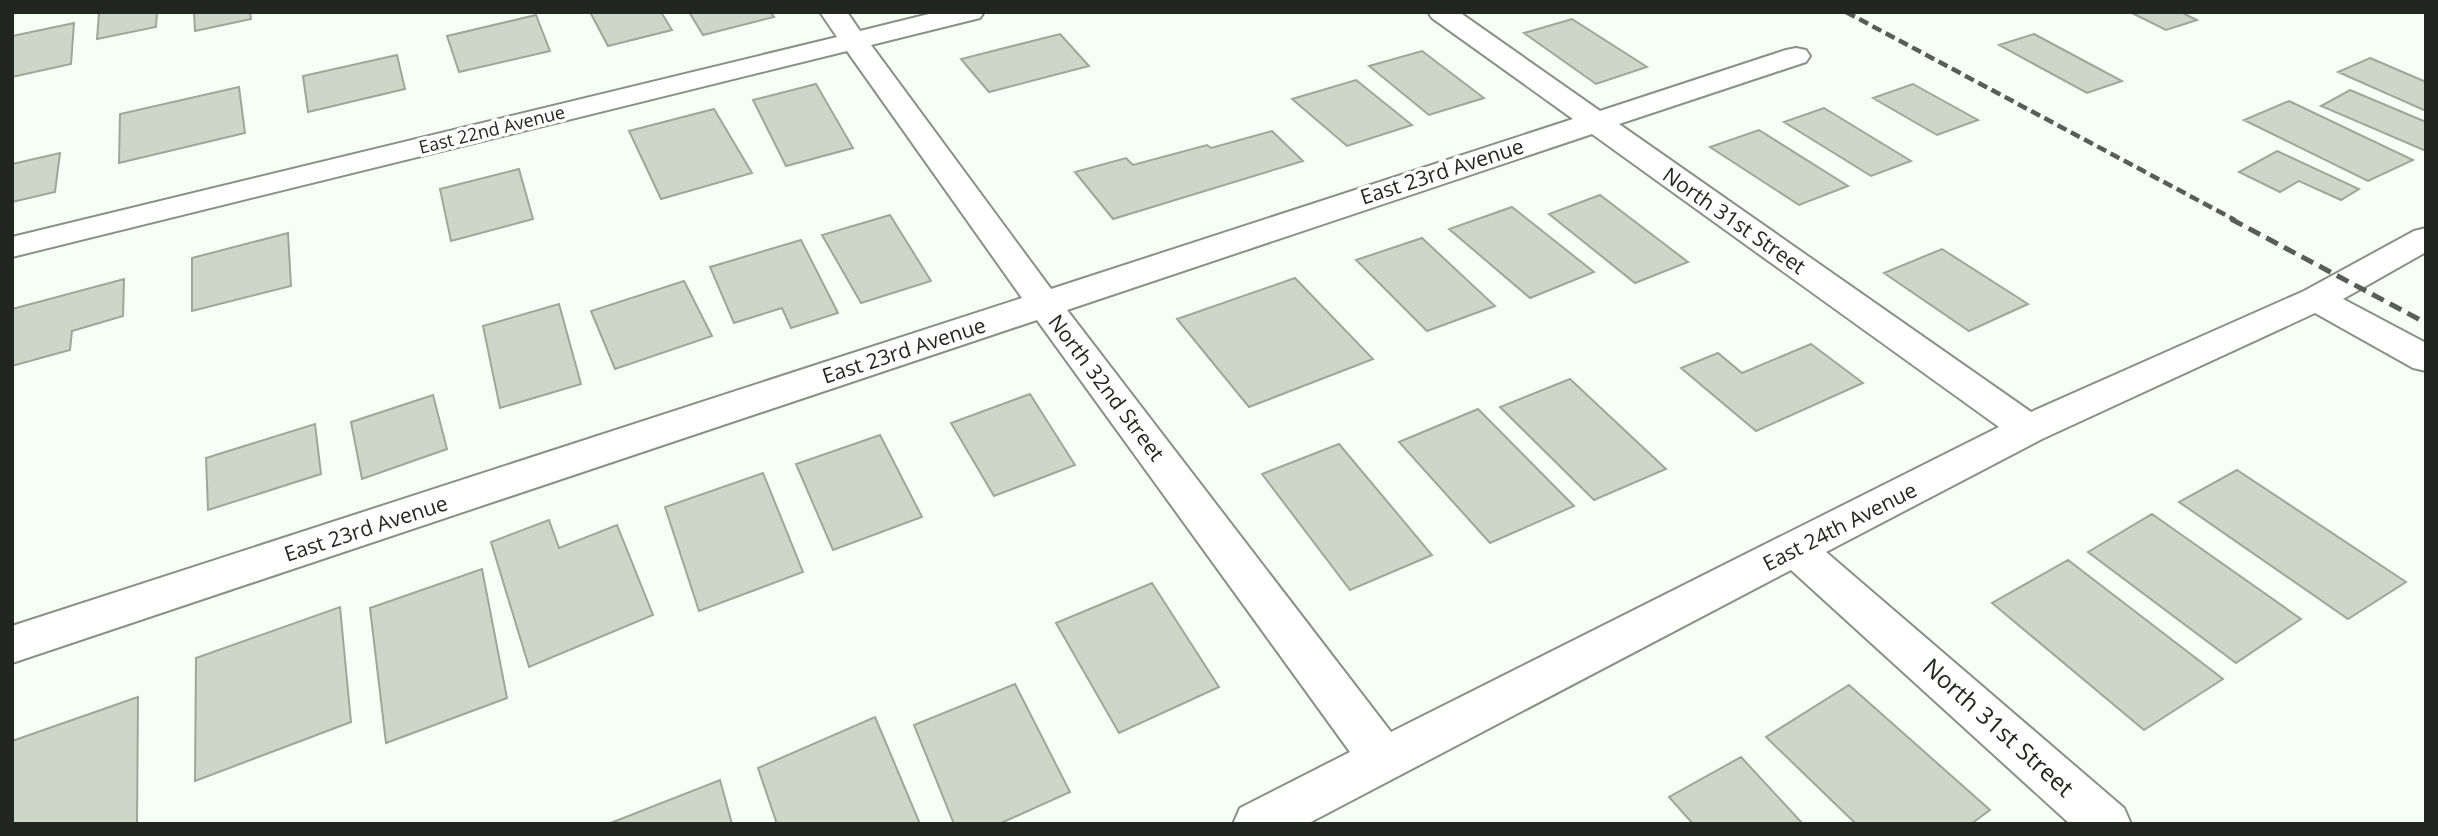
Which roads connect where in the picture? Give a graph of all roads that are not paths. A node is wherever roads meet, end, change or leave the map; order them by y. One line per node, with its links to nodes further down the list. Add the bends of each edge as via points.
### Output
1 (971, 12): 3 (street, East 22nd Avenue)
2 (1441, 12): 5 (street, North 31st Street)
3 (844, 27): 7 (street, East 22nd Avenue); 9 (street, North 32nd Street)
4 (1796, 55): 5 (street, East 23rd Avenue)
5 (1593, 121): 9 (street, East 23rd Avenue); 11 (street, North 31st Street)
6 (2426, 238): 8 (street, East 24th Avenue)
7 (12, 247)
8 (2316, 299): 10 (street); 11 (street, East 24th Avenue)
9 (1044, 304): 13 (street, East 23rd Avenue); 14 (street, North 32nd Street)
10 (2426, 359)
11 (2028, 429): 12 (street, East 24th Avenue)
12 (1796, 550): 14 (street, East 24th Avenue); 16 (street, North 31st Street)
13 (12, 645)
14 (1384, 760): 15 (street, East 24th Avenue)
15 (1258, 824)
16 (2106, 824)

